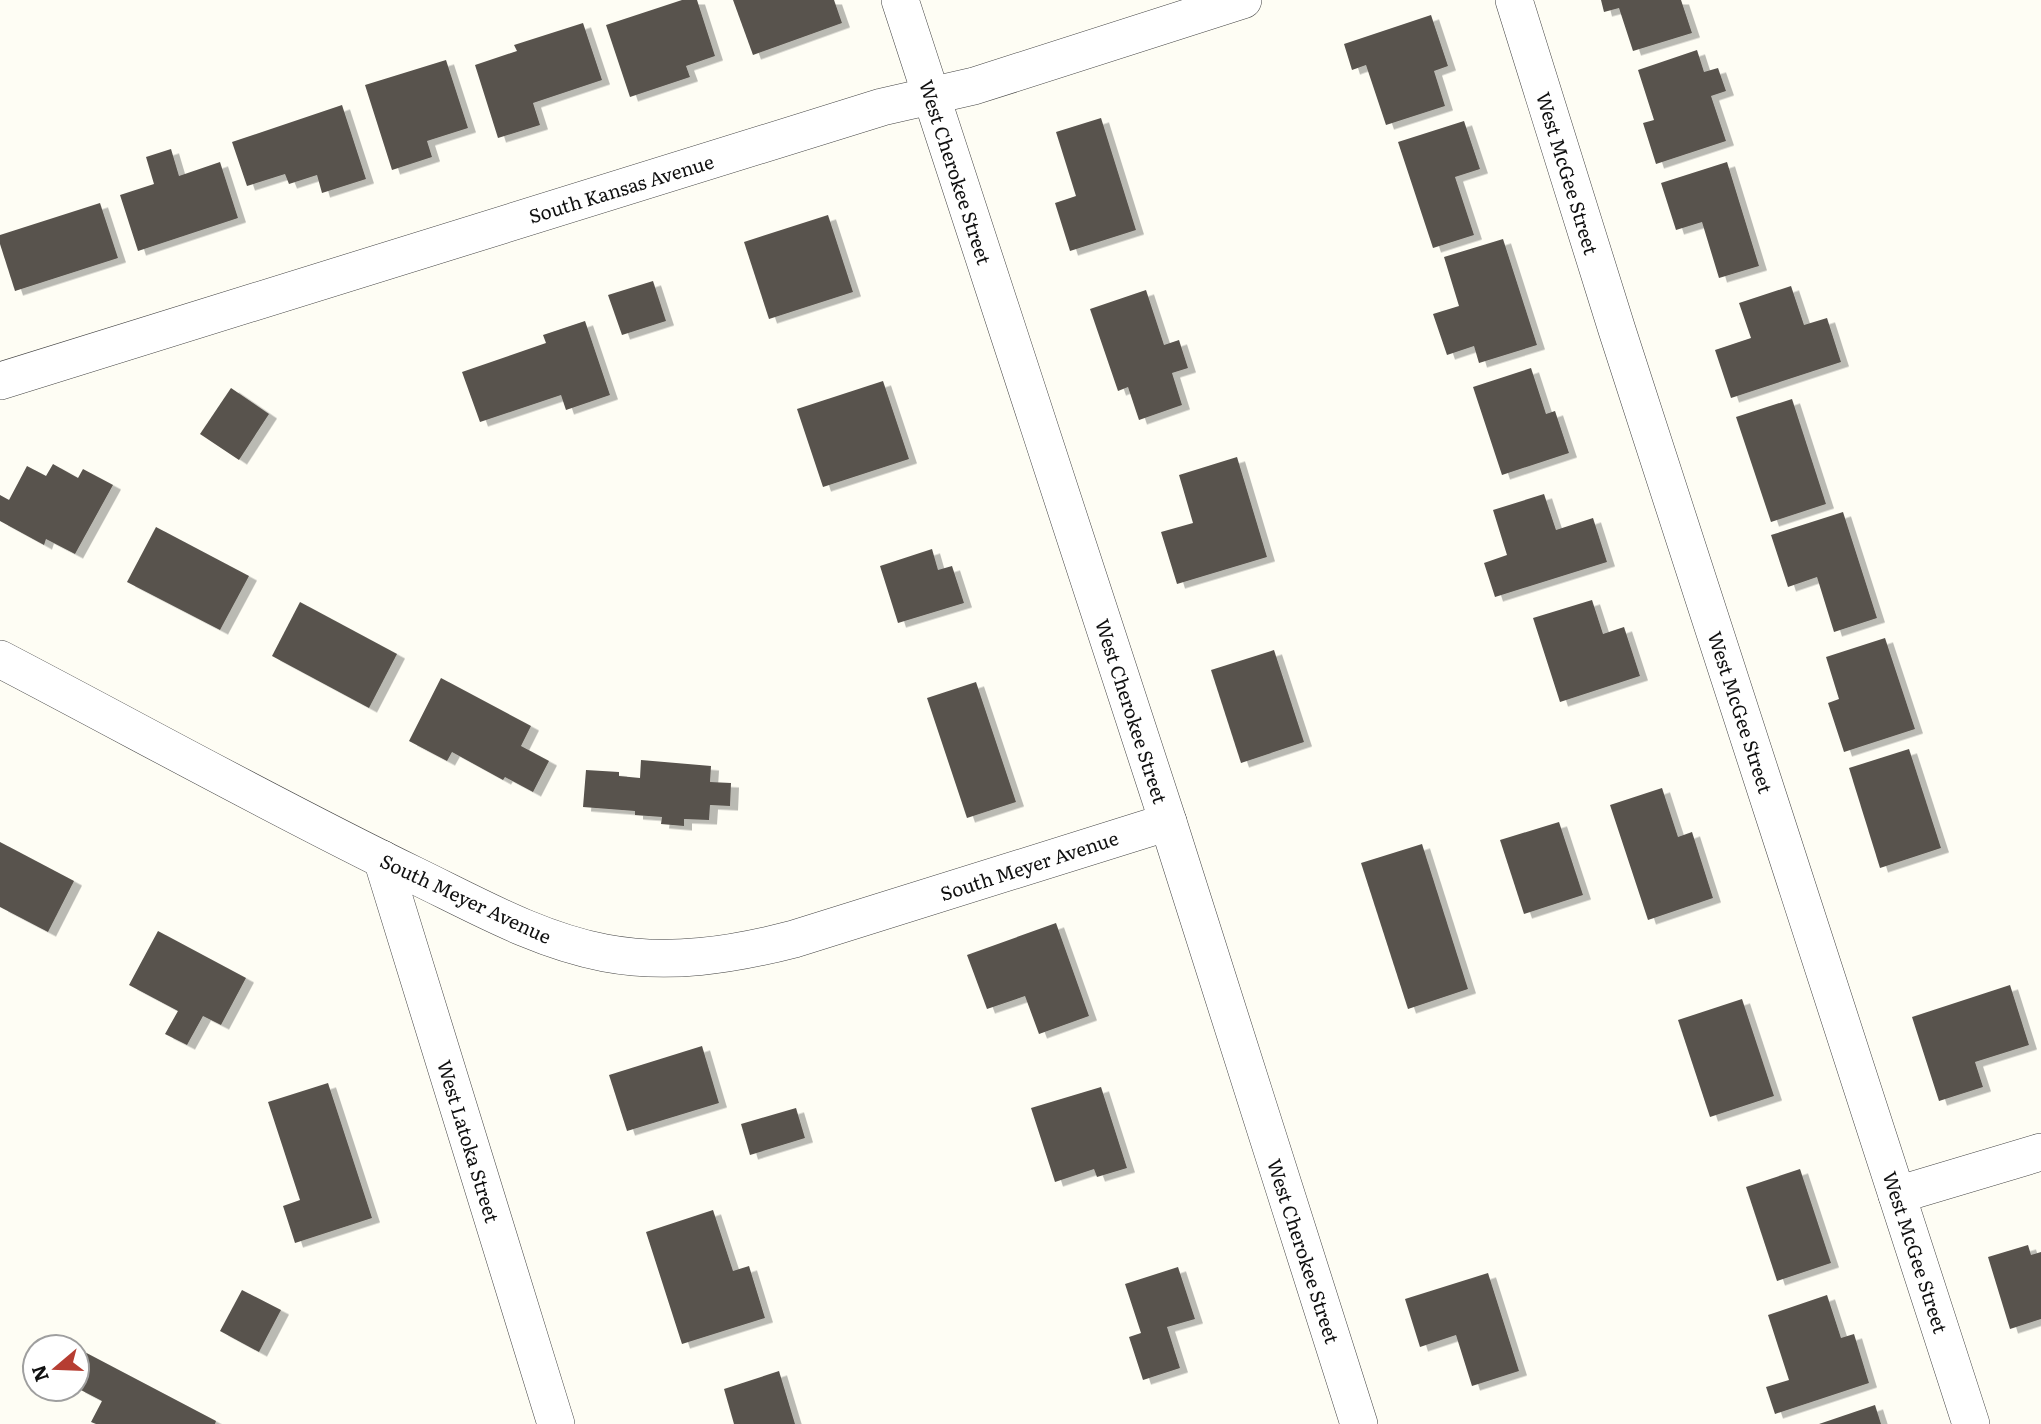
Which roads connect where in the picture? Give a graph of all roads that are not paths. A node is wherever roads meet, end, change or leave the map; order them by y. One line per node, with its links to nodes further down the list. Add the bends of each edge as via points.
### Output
1 (900, 0): 4 (street, West Cherokee Street)
2 (1243, 0): 4 (street, South Kansas Avenue, via 974,86)
3 (1514, 0): 10 (street, West McGee Street)
4 (931, 94): 5 (street, South Kansas Avenue); 7 (street, West Cherokee Street)
5 (0, 381)
6 (0, 659): 8 (street, South Meyer Avenue)
7 (1168, 822): 8 (street, South Meyer Avenue, via 794,939 744,951 680,958 606,953 537,934); 12 (street, West Cherokee Street)
8 (382, 859): 11 (street, West Latoka Street)
9 (2041, 1152): 10 (street)
10 (1897, 1195): 13 (street, West McGee Street)
11 (556, 1424)
12 (1359, 1424)
13 (1971, 1424)

